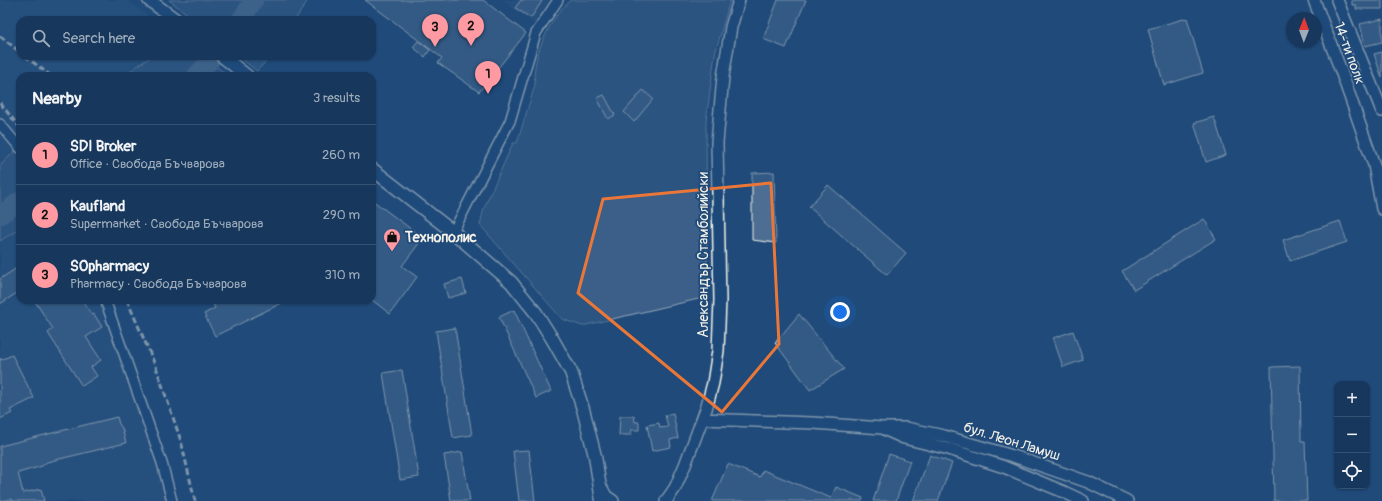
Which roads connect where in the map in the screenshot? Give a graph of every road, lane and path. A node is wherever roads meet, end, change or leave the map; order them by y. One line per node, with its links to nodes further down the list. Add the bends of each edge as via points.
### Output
1 (150, 0): 6 (main road)
2 (558, 0): 14 (street, via 536,32 510,121)
3 (739, 0): 16 (street, Александър Стамболийски, via 731,27 723,77 717,142 720,300 718,351 713,383)
4 (1314, 0): 13 (street, 14-ти полк, via 1374,165)
5 (1337, 0): 9 (street, 14-ти полк)
6 (171, 16)
7 (227, 60): 8 (main road)
8 (242, 72)
9 (1382, 110)
10 (0, 124): 11 (street)
11 (16, 143)
12 (376, 172): 14 (main road)
13 (1382, 209)
14 (453, 232): 18 (main road, via 511,282 536,313 553,340 570,372 584,409)
15 (106, 304): 19 (street, via 162,463)
16 (703, 419): 17 (street, бул. Леон Ламуш); 22 (street, Александър Стамболийски, via 685,465)
17 (882, 428): 23 (street, бул. Леон Ламуш, via 904,438 1004,467); 24 (street, бул. Леон Ламуш, via 906,428 986,448 1080,480)
18 (600, 484): 20 (main road); 21 (street, via 606,496)
19 (172, 501)
20 (602, 501)
21 (613, 501)
22 (666, 501)
23 (1083, 501)
24 (1127, 501)

